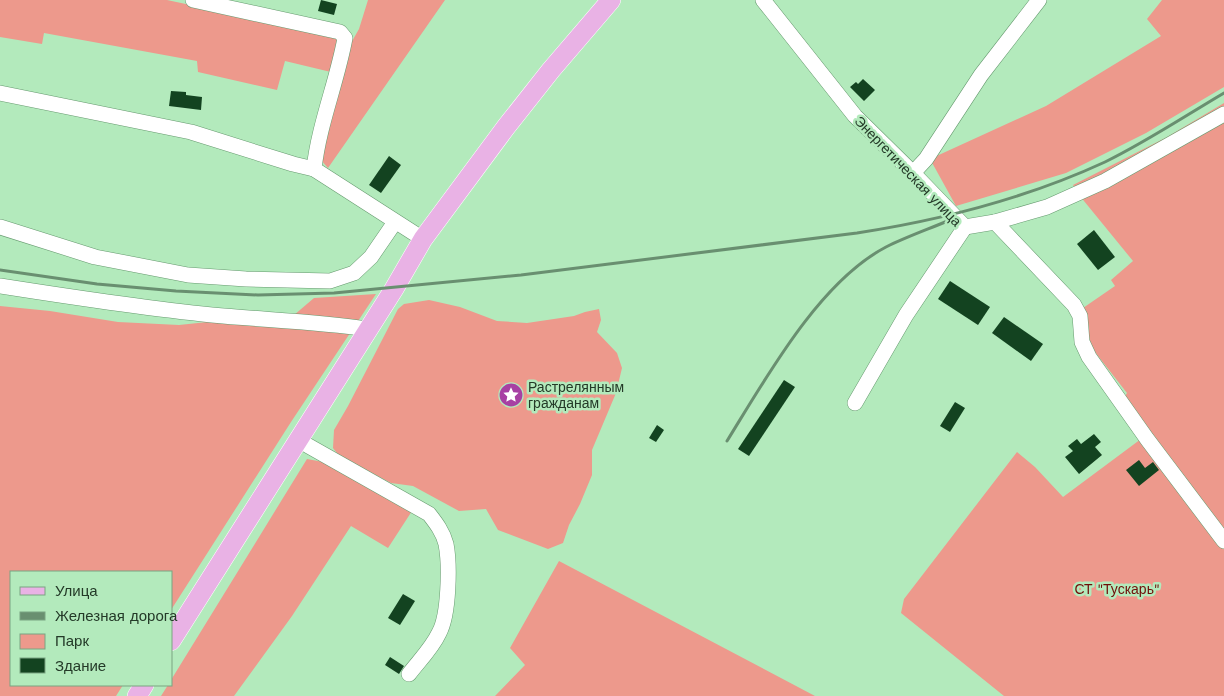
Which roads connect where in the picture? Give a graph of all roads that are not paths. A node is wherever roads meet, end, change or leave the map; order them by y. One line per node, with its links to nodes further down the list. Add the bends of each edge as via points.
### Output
1 (193, 0): 7 (street, via 340,32 345,38 317,143)
2 (611, 0): 13 (main road, via 551,70)
3 (763, 0): 8 (street, Энергетическая улица, via 855,116)
4 (1039, 0): 8 (street, via 981,75 926,159)
5 (0, 93): 7 (street, via 191,132)
6 (1224, 114): 10 (street, via 1105,181 1047,207)
7 (314, 169): 9 (street)
8 (913, 173): 12 (street, Энергетическая улица)
9 (395, 222): 11 (street, via 371,257 354,273 330,281 188,275 95,257); 13 (street)
10 (995, 222): 12 (street); 18 (street, via 1074,305 1080,316 1082,342 1089,357)
11 (0, 227)
12 (965, 228): 16 (street, Энергетическая улица, via 906,315)
13 (422, 240): 15 (main road)
14 (0, 286): 15 (street, via 212,315)
15 (368, 329): 17 (main road)
16 (854, 403)
17 (298, 440): 19 (main road); 20 (street, via 429,514 440,528 446,544 447,595 440,633)
18 (1224, 541)
19 (172, 640)
20 (409, 674)

